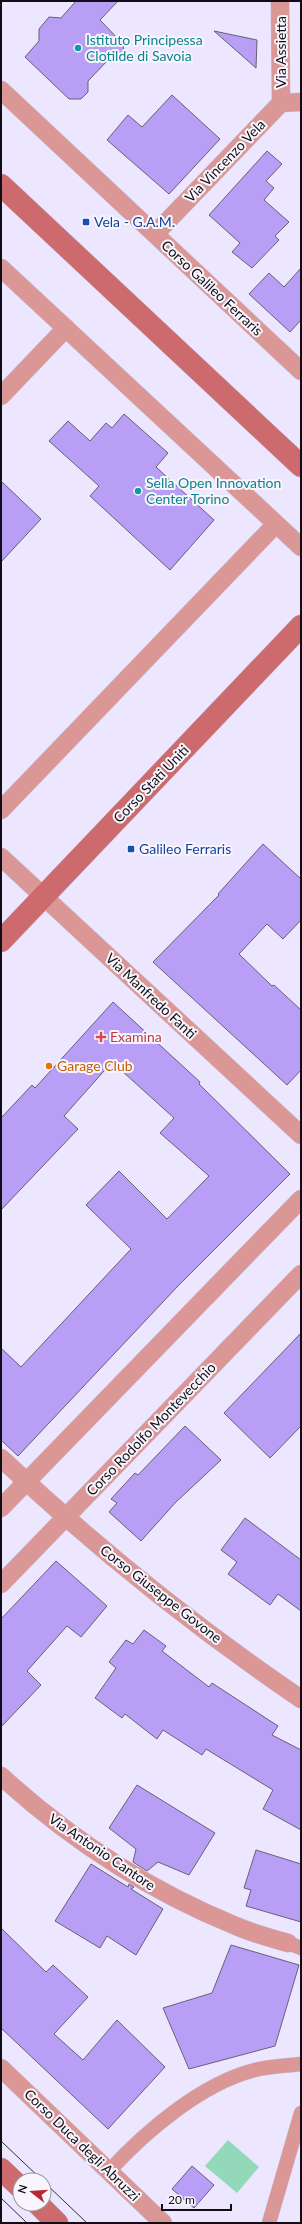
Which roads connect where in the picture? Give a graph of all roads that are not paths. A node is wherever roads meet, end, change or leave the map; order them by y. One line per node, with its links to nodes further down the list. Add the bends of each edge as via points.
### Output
1 (280, 1): 4 (street, Via Assietta)
2 (1, 90): 6 (street, Corso Galileo Ferraris)
3 (301, 102): 4 (street)
4 (281, 103): 6 (street, Via Vincenzo Vela)
5 (1, 185): 11 (main road)
6 (155, 234): 9 (street, Corso Galileo Ferraris)
7 (1, 268): 8 (street)
8 (66, 328): 10 (street); 12 (street)
9 (301, 371)
10 (1, 396)
11 (301, 466)
12 (276, 524): 13 (street); 15 (street)
13 (301, 547)
14 (301, 626): 17 (main road, Corso Stati Uniti)
15 (1, 810)
16 (1, 857): 17 (street, Via Manfredo Fanti)
17 (43, 897): 18 (main road, Corso Stati Uniti); 19 (street, Via Manfredo Fanti)
18 (1, 941)
19 (301, 1136)
20 (301, 1199): 23 (street)
21 (301, 1274): 25 (street, Corso Rodolfo Montevecchio)
22 (1, 1458): 23 (street, Corso Giuseppe Govone)
23 (26, 1482): 24 (street); 25 (street, Corso Giuseppe Govone)
24 (1, 1508)
25 (65, 1517): 26 (street, Corso Rodolfo Montevecchio); 27 (street, Corso Giuseppe Govone, via 243,1658)
26 (1, 1584)
27 (301, 1699)
28 (1, 1776): 29 (street, Via Antonio Cantore, via 111,1862 153,1887 237,1927)
29 (294, 1945)
30 (301, 2064): 34 (street, via 255,2070 227,2081 183,2104)
31 (1, 2068): 34 (street, Corso Duca degli Abruzzi)
32 (301, 2113): 39 (street)
33 (1, 2169): 35 (main road)
34 (109, 2172): 38 (street, Corso Duca degli Abruzzi)
35 (12, 2179)
36 (46, 2212): 37 (main road)
37 (58, 2223)
38 (163, 2223)
39 (268, 2223)

